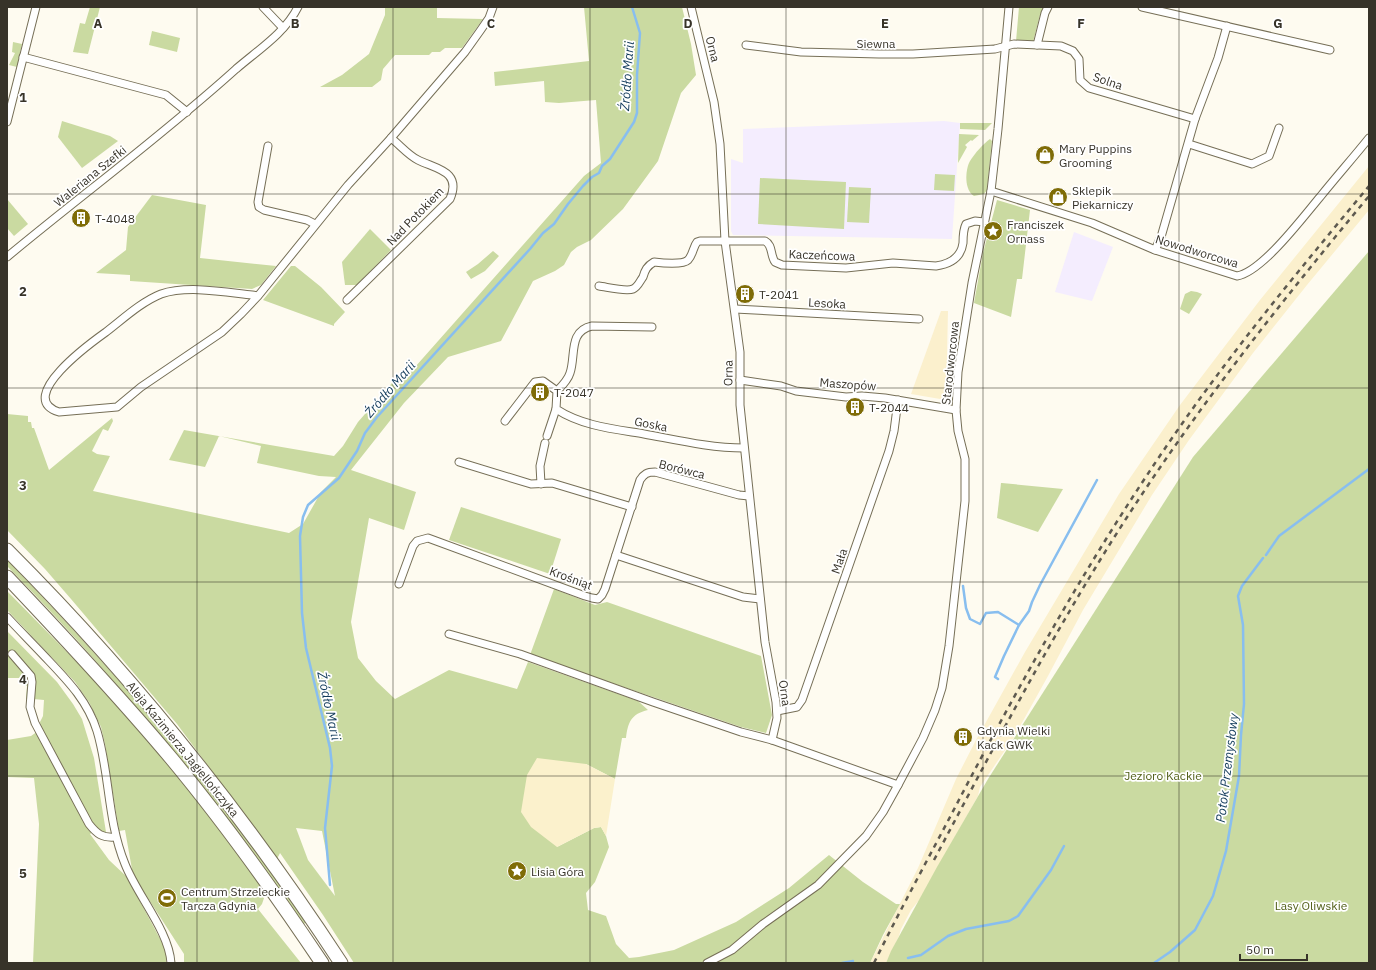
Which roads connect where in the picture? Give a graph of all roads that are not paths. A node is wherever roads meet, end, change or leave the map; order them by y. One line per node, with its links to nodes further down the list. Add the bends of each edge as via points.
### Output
1 (36, 7): 15 (street)
2 (263, 7): 10 (street)
3 (298, 7): 10 (street, Waleriana Szefki)
4 (493, 7): 20 (street, via 489,18 469,46)
5 (691, 7): 27 (street, Orna, via 718,121)
6 (1009, 7): 13 (street, Starodworcowa)
7 (1048, 7): 11 (street)
8 (1142, 7): 9 (street)
9 (1227, 26): 14 (street); 17 (street)
10 (283, 28): 16 (street, Waleriana Szefki)
11 (1037, 45): 13 (street, Solna); 17 (street, Solna, via 1061,46 1073,51 1079,59 1080,80 1089,88)
12 (746, 46): 13 (street, Siewna, via 801,52 879,54 995,49)
13 (1006, 46): 24 (street, Starodworcowa)
14 (1330, 50)
15 (23, 57): 16 (street, via 166,95); 18 (street)
16 (187, 112): 29 (street, Waleriana Szefki)
17 (1195, 119): 22 (street)
18 (7, 122)
19 (1279, 128): 22 (street, via 1269,156 1252,164)
20 (391, 138): 26 (street); 32 (street, Nad Potokiem, via 410,155 450,176 453,191 450,199)
21 (1369, 138): 28 (street, Nowodworcowa, via 1276,248 1243,275 1230,275)
22 (1189, 144): 28 (street)
23 (268, 146): 26 (street, via 259,207)
24 (990, 191): 25 (street, Starodworcowa); 28 (street, Nowodworcowa, via 1092,223)
25 (984, 222): 27 (street, Kaczeńcowa, via 966,224 961,249 955,259 936,266 893,263 846,268 782,265 775,262 767,242); 40 (street, Starodworcowa, via 958,372)
26 (315, 224): 31 (street)
27 (726, 241): 30 (street, Kaczeńcowa, via 697,242 689,259 680,263 650,264 634,289); 33 (street, Orna)
28 (1155, 250)
29 (7, 257)
30 (599, 286)
31 (258, 296): 31 (street, via 175,290 147,301 76,355 56,374 48,389 47,405 59,412 117,407 222,332)
32 (347, 300)
33 (735, 309): 34 (street, Lesoka); 36 (street, Orna)
34 (919, 319)
35 (652, 327): 37 (street, via 585,327 574,344 570,374)
36 (740, 380): 38 (street, Maszopów, via 803,392); 42 (street, Orna)
37 (557, 391): 39 (street); 41 (street, via 543,381 536,382)
38 (898, 400): 40 (street, Maszopów); 57 (street, Mała, via 889,451 802,700 797,706)
39 (556, 409): 42 (street, Goska, via 566,416 587,423 712,447); 44 (street, via 540,466)
40 (956, 410): 59 (street, Starodworcowa, via 965,459 965,501 949,646 942,688 935,710 924,738)
41 (505, 421)
42 (744, 448): 45 (street, Orna)
43 (459, 462): 44 (street, via 531,484)
44 (541, 484): 46 (street, via 552,483)
45 (749, 496): 46 (street, Borówca, via 649,472 640,480); 51 (street, Orna)
46 (632, 507): 48 (street, Borówca)
47 (7, 550): 63 (highway, Aleja Kazimierza Jagiellończyka, via 66,610 181,744 272,862)
48 (616, 555): 50 (street, Krośniąt, via 602,595 592,598 428,538 417,541 413,546); 51 (street, via 743,597)
49 (7, 577): 62 (highway, Aleja Kazimierza Jagiellończyka, via 76,650 172,759 250,860)
50 (399, 584)
51 (760, 599): 57 (street, Orna)
52 (7, 617): 60 (street, via 75,690 89,712 100,741)
53 (450, 634): 58 (street, via 520,654 733,730)
54 (12, 654): 55 (street, via 31,676)
55 (30, 707): 56 (street); 60 (street, via 32,718 42,738 89,824 100,836)
56 (39, 708)
57 (777, 711): 58 (street, Orna)
58 (772, 740): 59 (street)
59 (898, 785): 64 (street, via 866,836 818,885 763,924 732,950)
60 (115, 837): 61 (street, via 132,881 163,936)
61 (170, 963)
62 (322, 963)
63 (341, 963)
64 (707, 963)

